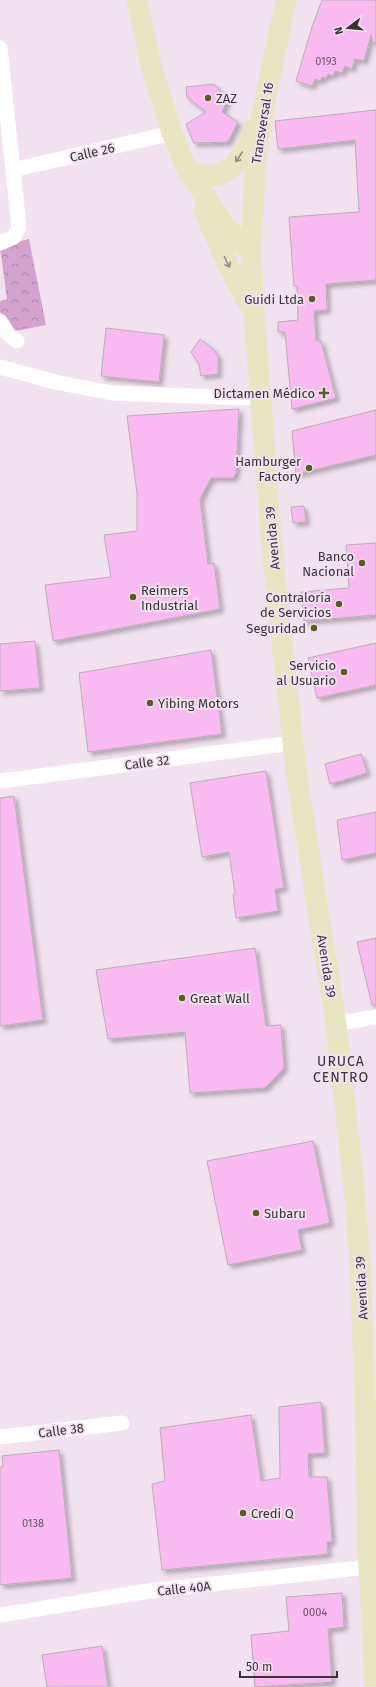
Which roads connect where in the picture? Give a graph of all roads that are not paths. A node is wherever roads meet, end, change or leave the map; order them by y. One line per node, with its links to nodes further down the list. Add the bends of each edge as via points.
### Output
1 (137, 0): 5 (main road, via 151,65)
2 (286, 0): 4 (main road, Transversal 16)
3 (0, 48): 6 (street)
4 (263, 110): 7 (main road, one-way to 7, via 240,158 230,169 217,175 202,176); 9 (main road, Transversal 16, via 256,157)
5 (172, 133): 6 (street, Calle 26); 7 (main road)
6 (13, 170): 8 (street, via 19,227)
7 (188, 171): 9 (main road, via 225,226 242,246); 10 (main road, one-way to 10, via 227,263)
8 (7, 240)
9 (251, 248): 10 (main road, Avenida 39)
10 (254, 313): 14 (main road, Avenida 39)
11 (0, 321): 12 (street, via 9,335)
12 (17, 341)
13 (0, 367): 14 (street, via 55,382 112,393 245,398)
14 (260, 395): 15 (main road, Avenida 39, via 273,558)
15 (294, 743): 16 (street, Calle 32); 18 (main road, Avenida 39, via 299,794)
16 (0, 781)
17 (376, 1017): 18 (street)
18 (336, 1024): 21 (main road, Avenida 39, via 360,1262)
19 (122, 1423): 20 (street, Calle 38)
20 (0, 1437)
21 (369, 1567): 22 (street, Calle 40A, via 149,1591); 23 (main road, Avenida 39)
22 (0, 1616)
23 (374, 1639): 24 (main road, Avenida 39)
24 (375, 1687)

